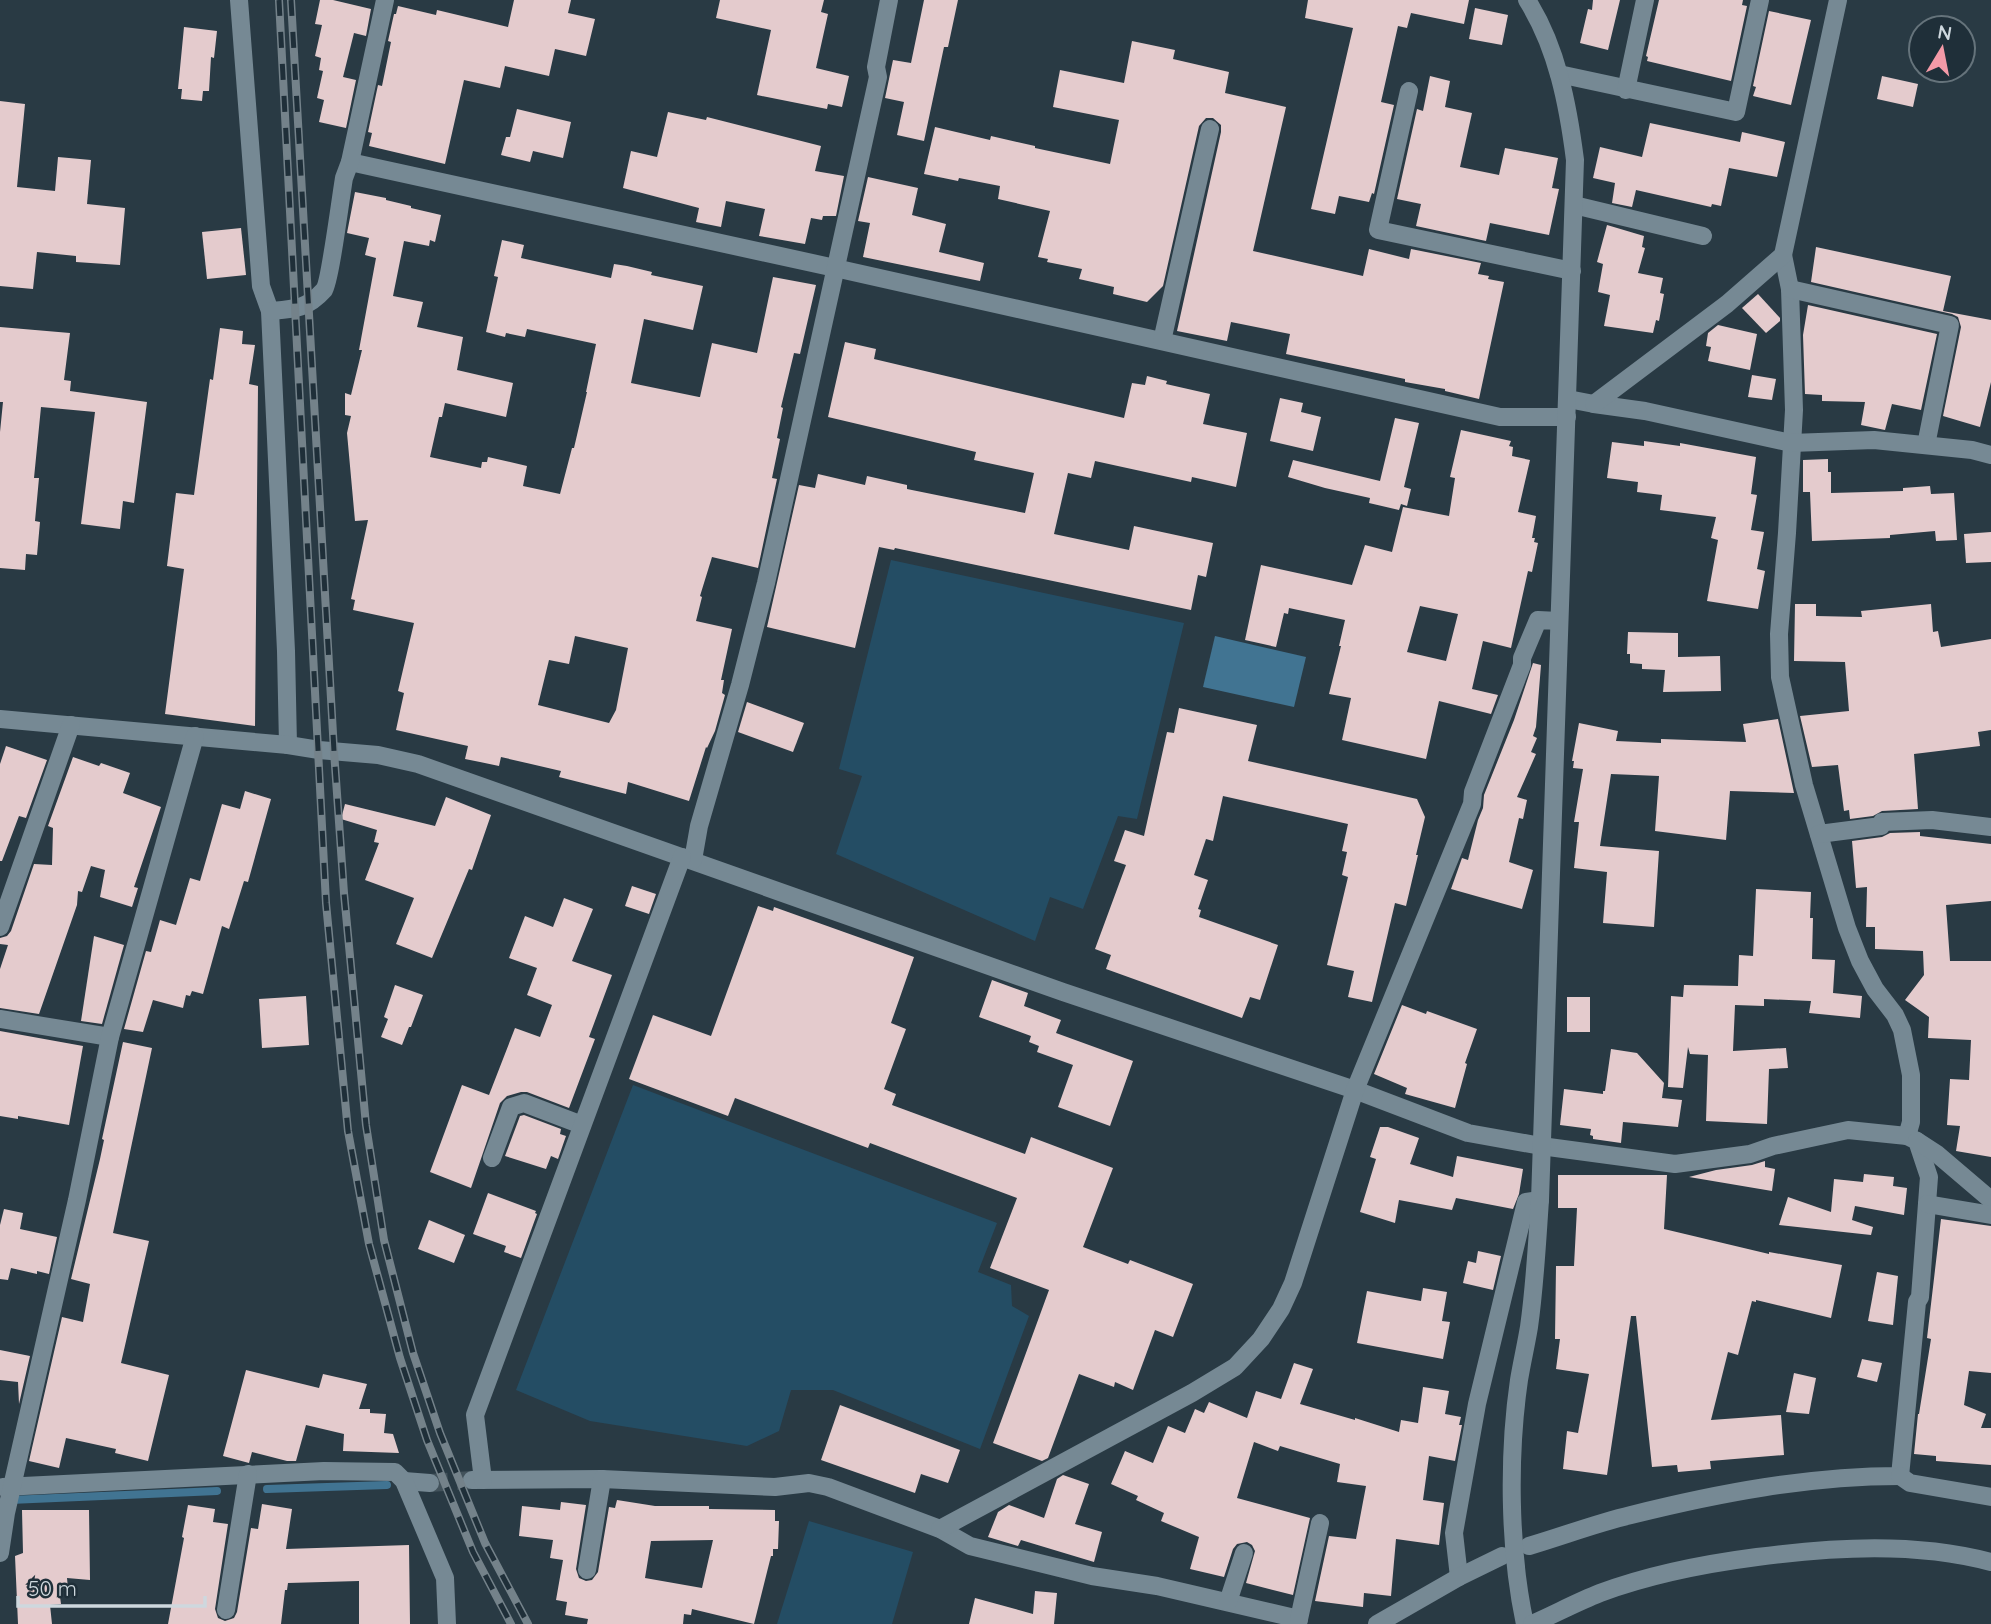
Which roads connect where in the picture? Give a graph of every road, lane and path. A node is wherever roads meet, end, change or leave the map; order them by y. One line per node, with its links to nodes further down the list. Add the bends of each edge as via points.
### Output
1 (239, 0): 19 (street, via 261,286)
2 (385, 0): 12 (street)
3 (890, 0): 16 (street)
4 (1527, 0): 8 (street)
5 (1645, 0): 9 (street)
6 (1760, 0): 9 (street, via 1736,112)
7 (1838, 0): 15 (street)
8 (1559, 74): 9 (street); 13 (street, via 1575,160)
9 (1626, 90)
10 (1409, 91): 17 (street, via 1378,230)
11 (1210, 130): 20 (street)
12 (350, 162): 16 (street); 19 (street, via 326,288 296,309)
13 (1574, 205): 14 (street); 17 (street)
14 (1703, 236)
15 (1783, 255): 18 (street); 22 (street, via 1727,304)
16 (835, 268): 20 (street); 34 (street, via 766,583)
17 (1572, 271): 21 (street)
18 (1790, 289): 24 (street); 25 (street, via 1950,325)
19 (271, 311): 31 (street)
20 (1161, 341): 23 (street, via 1500,417)
21 (1567, 399): 22 (street); 23 (street)
22 (1594, 404): 24 (street)
23 (1567, 418): 27 (street)
24 (1791, 443): 25 (street, via 1874,440); 33 (street, via 1780,677)
25 (1926, 445): 26 (street)
26 (1991, 455)
27 (1559, 621): 38 (street, via 1538,620 1472,804); 41 (street)
28 (0, 719): 29 (street)
29 (71, 725): 30 (street); 35 (street)
30 (195, 736): 31 (street); 37 (street)
31 (288, 745): 34 (street, via 418,764)
32 (1991, 827): 33 (street, via 1932,820 1882,822 1881,826)
33 (1819, 834): 40 (street, via 1860,961 1902,1030 1911,1075)
34 (687, 858): 38 (street); 39 (street)
35 (0, 927)
36 (0, 1019): 37 (street)
37 (110, 1037): 52 (street, via 77,1200)
38 (1355, 1090): 41 (street, via 1468,1133); 55 (street, via 1293,1283 1261,1339 1235,1367)
39 (582, 1125): 42 (street, via 524,1104 511,1107); 49 (street, via 475,1415 478,1480)
40 (1912, 1139): 41 (street, via 1848,1130 1749,1154 1675,1164); 44 (street); 45 (street, via 1928,1177)
41 (1541, 1146): 43 (street)
42 (492, 1158)
43 (1540, 1200): 62 (street, via 1526,1202 1477,1404 1454,1533); 68 (street, via 1515,1429 1513,1523 1517,1588)
44 (1991, 1200)
45 (1927, 1204): 46 (street); 48 (street)
46 (1991, 1215)
47 (248, 1474): 50 (street, via 395,1472); 52 (street); 64 (street)
48 (1900, 1476): 53 (street, via 1910,1483); 56 (street, via 1837,1477 1728,1493)
49 (602, 1479): 55 (street, via 775,1487 809,1483); 61 (street)
50 (404, 1481): 51 (street); 66 (street, via 445,1578)
51 (430, 1483)
52 (6, 1487): 57 (street)
53 (1991, 1497)
54 (1320, 1523): 65 (street)
55 (940, 1529): 63 (street, via 970,1546)
56 (1530, 1546)
57 (0, 1553)
58 (1244, 1553): 63 (street)
59 (1502, 1556): 62 (street)
60 (1991, 1562): 69 (street, via 1872,1548 1805,1551 1695,1566 1600,1593)
61 (587, 1570)
62 (1459, 1577): 67 (street)
63 (1228, 1602): 65 (street)
64 (226, 1610)
65 (1299, 1622)
66 (447, 1624)
67 (1377, 1624)
68 (1525, 1624)
69 (1532, 1624)

